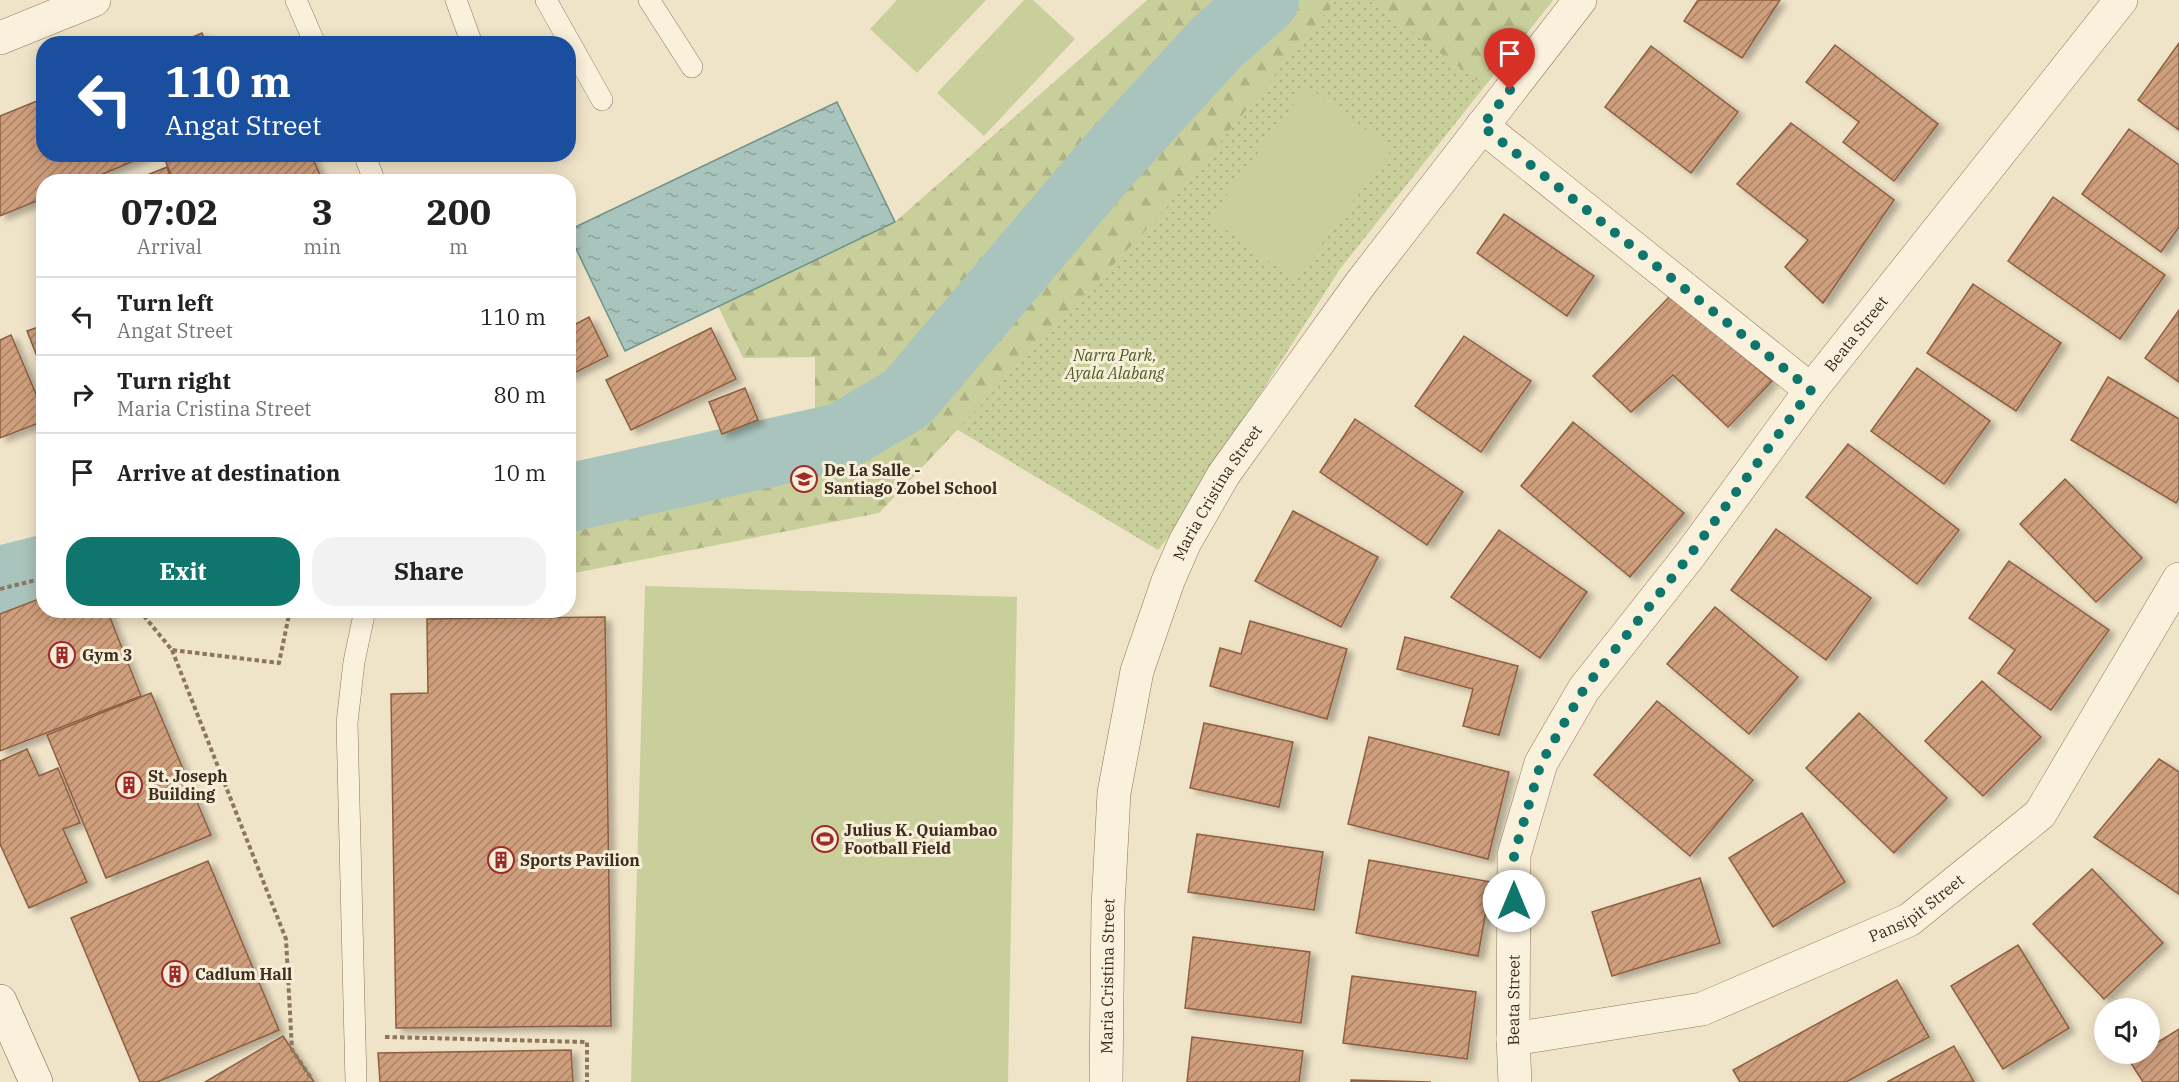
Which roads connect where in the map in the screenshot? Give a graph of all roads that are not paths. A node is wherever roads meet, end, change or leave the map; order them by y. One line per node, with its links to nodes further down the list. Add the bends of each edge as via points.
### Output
1 (94, 0): 11 (street)
2 (296, 0): 8 (lane)
3 (456, 0): 9 (lane)
4 (546, 0): 10 (lane)
5 (650, 0): 13 (lane)
6 (1580, 0): 15 (street, Maria Cristina Street)
7 (2121, 0): 16 (street, Beata Street)
8 (312, 36)
9 (469, 36)
10 (566, 36)
11 (0, 38)
12 (576, 54): 14 (lane)
13 (692, 67)
14 (602, 100)
15 (1482, 126): 16 (street); 23 (street, Maria Cristina Street, via 1361,283 1224,474 1185,542 1168,581 1137,671 1114,793)
16 (1811, 390): 20 (street, Beata Street, via 1690,555 1584,689 1541,763 1514,855)
17 (2179, 579): 20 (street, Pansipit Street, via 2040,814 1909,920 1702,1010)
18 (363, 618): 22 (lane, via 347,723)
19 (0, 1001): 21 (street)
20 (1513, 1039): 24 (street, Beata Street)
21 (36, 1082)
22 (356, 1082)
23 (1106, 1082)
24 (1515, 1082)

